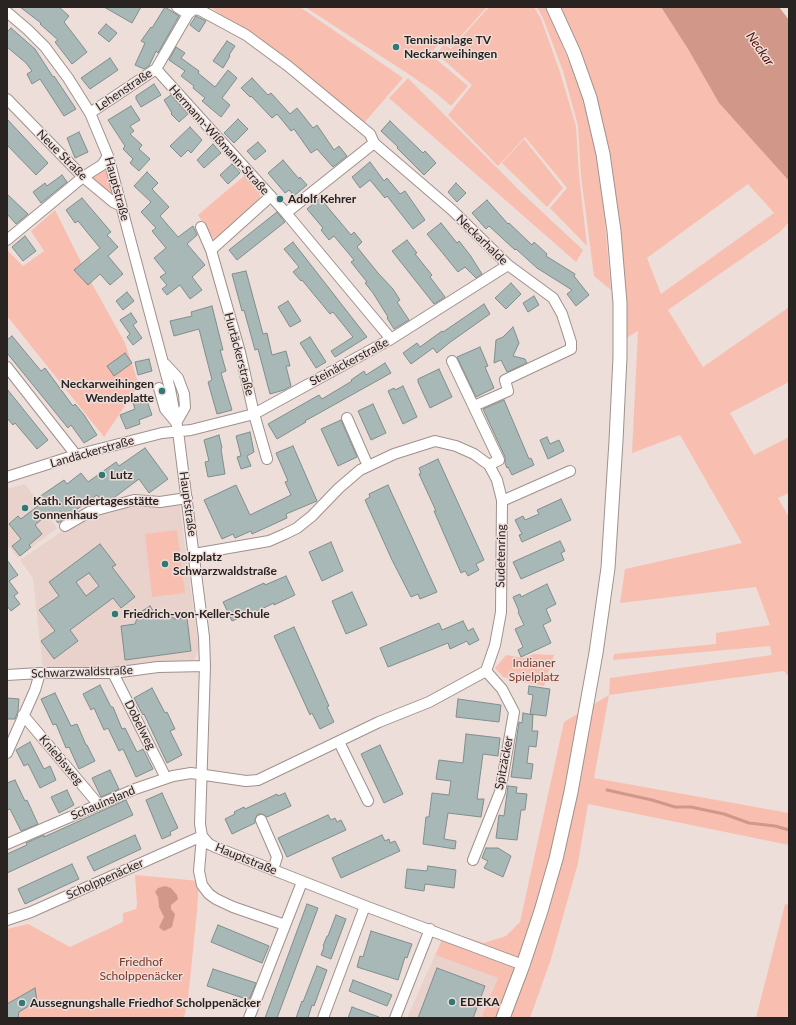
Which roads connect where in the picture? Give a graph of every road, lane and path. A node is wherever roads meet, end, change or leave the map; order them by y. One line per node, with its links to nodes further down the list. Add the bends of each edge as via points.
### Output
1 (177, 7): 4 (street)
2 (553, 7): 58 (main road, via 574,53 590,98 603,154 614,231 620,357 608,568 596,653 556,859)
3 (7, 12): 7 (street, Hauptstraße, via 45,47)
4 (188, 14): 5 (street, Lehenstraße); 8 (street, Neckarhalde, via 198,9 246,36 288,66 370,134)
5 (156, 69): 7 (street, Lehenstraße); 11 (street, Hermann-Wißmann-Straße)
6 (7, 98): 10 (street, Neue Straße)
7 (90, 113): 9 (street, Hauptstraße)
8 (374, 143): 13 (street); 17 (street, Neckarhalde, via 452,210)
9 (108, 156): 10 (street, via 102,165); 12 (street, Hauptstraße)
10 (83, 177): 12 (street, Neue Straße); 15 (street)
11 (271, 196): 13 (street, Hermann-Wißmann-Straße); 16 (street)
12 (121, 206): 25 (street, Hauptstraße, via 164,362)
13 (286, 213): 18 (street, Hermann-Wißmann-Straße)
14 (201, 227): 16 (street, Hurtäckerstraße)
15 (9, 234)
16 (211, 250): 23 (street, Hurtäckerstraße, via 240,352)
17 (508, 265): 18 (street, Steinäckerstraße); 22 (street, Neckarhalde, via 553,298 562,314 572,349 505,380 508,390)
18 (391, 339): 23 (street, Steinäckerstraße)
19 (452, 361): 22 (street)
20 (7, 367): 26 (street)
21 (159, 388): 25 (street, via 164,409)
22 (474, 406): 28 (street, via 499,460)
23 (254, 414): 25 (street, Steinäckerstraße, via 191,430); 27 (street, Hurtäckerstraße)
24 (347, 418): 29 (street)
25 (177, 427): 26 (street, Landäckerstraße); 32 (street, Hauptstraße)
26 (76, 455): 31 (street, Landäckerstraße)
27 (267, 459)
28 (489, 465): 29 (street, Sudetenring, via 474,454 435,441 394,454); 33 (street, Sudetenring, via 497,480)
29 (368, 466): 35 (street, Sudetenring, via 339,488 297,528 269,541)
30 (570, 471): 33 (street)
31 (7, 477)
32 (187, 498): 34 (street, via 160,502 134,500 119,503 89,512); 35 (street, Hauptstraße)
33 (502, 501): 37 (street, Sudetenring, via 501,612 495,645)
34 (65, 526)
35 (194, 554): 36 (street, Hauptstraße, via 202,611)
36 (205, 666): 39 (street, Schwarzwaldstraße, via 158,667); 44 (street, Hauptstraße)
37 (486, 671): 42 (street, via 429,702); 51 (street, Spitzäcker, via 502,689 514,712 500,792)
38 (40, 673): 39 (street, Schwarzwaldstraße); 40 (street, Schwarzwaldstraße); 41 (street, via 36,690)
39 (113, 673): 45 (street, Dobelweg)
40 (7, 675)
41 (23, 715): 43 (street); 47 (street, Kniebisweg)
42 (339, 742): 44 (street, via 258,780 246,781); 46 (street)
43 (7, 753)
44 (202, 775): 45 (street, Schauinsland, via 191,773); 49 (street, Hauptstraße)
45 (166, 778): 47 (street, Schauinsland)
46 (368, 801)
47 (99, 805): 50 (street, Schauinsland)
48 (261, 820): 52 (street, via 276,852)
49 (202, 836): 52 (street, Hauptstraße, via 215,847); 55 (street, Scholppenäcker, via 31,912); 56 (street, via 202,885 216,900)
50 (7, 844)
51 (473, 860)
52 (273, 870): 53 (street, Hauptstraße)
53 (302, 882): 54 (street, Hauptstraße); 56 (street)
54 (365, 906): 57 (street, Hauptstraße); 60 (street)
55 (7, 920)
56 (285, 925): 59 (street)
57 (430, 929): 58 (street, Hauptstraße); 61 (street)
58 (523, 965): 62 (main road)
59 (249, 1018)
60 (323, 1018)
61 (395, 1018)
62 (503, 1018)

